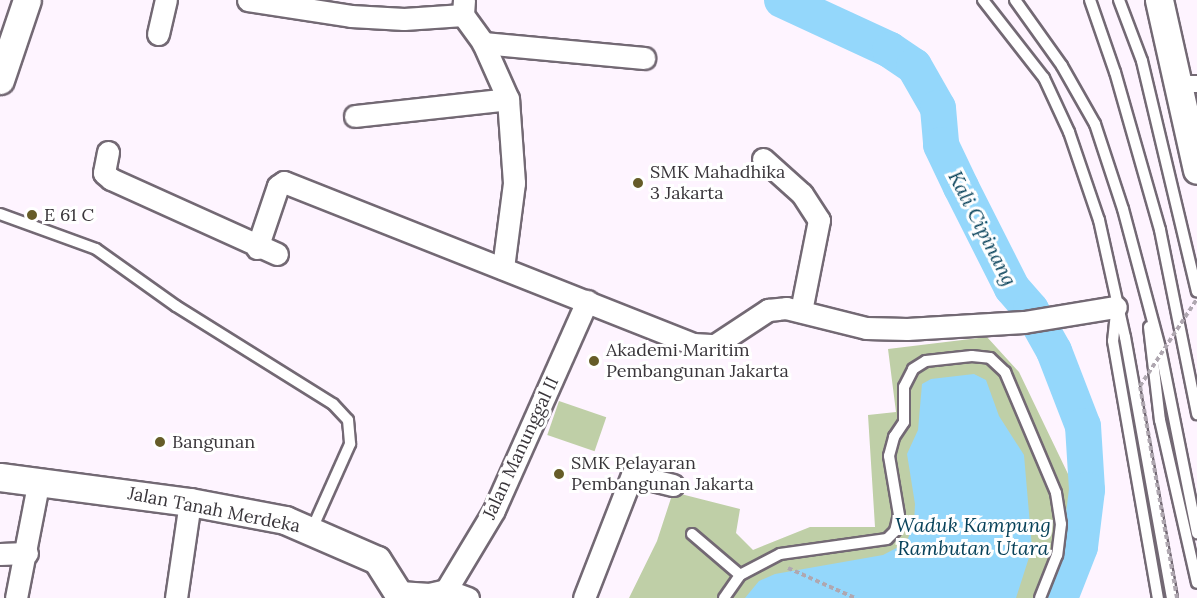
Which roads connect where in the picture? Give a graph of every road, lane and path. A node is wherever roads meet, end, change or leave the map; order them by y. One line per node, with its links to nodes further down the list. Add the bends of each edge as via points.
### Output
1 (27, 0): 14 (street)
2 (166, 0): 11 (street)
3 (248, 0): 9 (street)
4 (983, 0): 28 (lane, via 1044,78 1069,132 1099,220)
5 (1015, 0): 30 (lane, via 1062,66 1095,124 1123,209)
6 (1090, 0): 31 (lane, via 1160,230)
7 (1119, 0): 25 (lane, via 1142,61)
8 (1159, 0): 15 (street)
9 (352, 8): 10 (street, via 404,19)
10 (463, 8): 12 (street)
11 (158, 34)
12 (483, 43): 13 (street); 16 (street)
13 (644, 58)
14 (0, 80)
15 (1189, 84): 20 (street)
16 (507, 99): 17 (street); 24 (street, via 514,183)
17 (355, 116)
18 (108, 152): 22 (street, via 104,173 111,179)
19 (763, 159): 29 (street, via 801,194 819,220)
20 (1197, 170)
21 (0, 214): 36 (lane, via 96,249 176,306 333,404 348,420 350,444)
22 (257, 248): 23 (street); 24 (street, via 278,186 284,182)
23 (277, 254)
24 (503, 268): 27 (street)
25 (1197, 292)
26 (1197, 299): 55 (path, bridge, via 1140,386)
27 (587, 301): 29 (street, via 693,344 715,345 768,310); 44 (street, Jalan Manunggal II, via 498,500)
28 (1116, 307): 29 (street, via 955,329 866,328); 53 (lane, via 1113,341); 54 (lane, via 1125,337)
29 (801, 311)
30 (1148, 314): 37 (lane, via 1160,348); 43 (lane, via 1160,420)
31 (1197, 414)
32 (0, 477): 33 (street, Jalan Tanah Merdeka)
33 (39, 480): 35 (street, Jalan Tanah Merdeka); 39 (street)
34 (674, 484): 49 (street, via 632,475)
35 (190, 502): 36 (street, Jalan Tanah Merdeka, via 285,519); 47 (street)
36 (312, 529): 45 (street, Jalan Tanah Merdeka, via 376,560)
37 (1197, 533)
38 (692, 534): 42 (lane)
39 (27, 553): 40 (street); 46 (street)
40 (0, 554)
41 (777, 563): 51 (path)
42 (740, 575): 50 (lane); 52 (lane, via 780,554 887,539 895,531 899,515 889,456 894,437 904,422 904,387 913,369 926,361 972,356 990,358 1005,372 1056,493 1060,524 1057,555)
43 (1197, 583)
44 (446, 590): 45 (street); 48 (street)
45 (400, 595)
46 (16, 598)
47 (176, 598)
48 (468, 598)
49 (584, 598)
50 (724, 598)
51 (855, 598)
52 (1040, 598)
53 (1158, 598)
54 (1172, 598)
55 (1177, 598)

